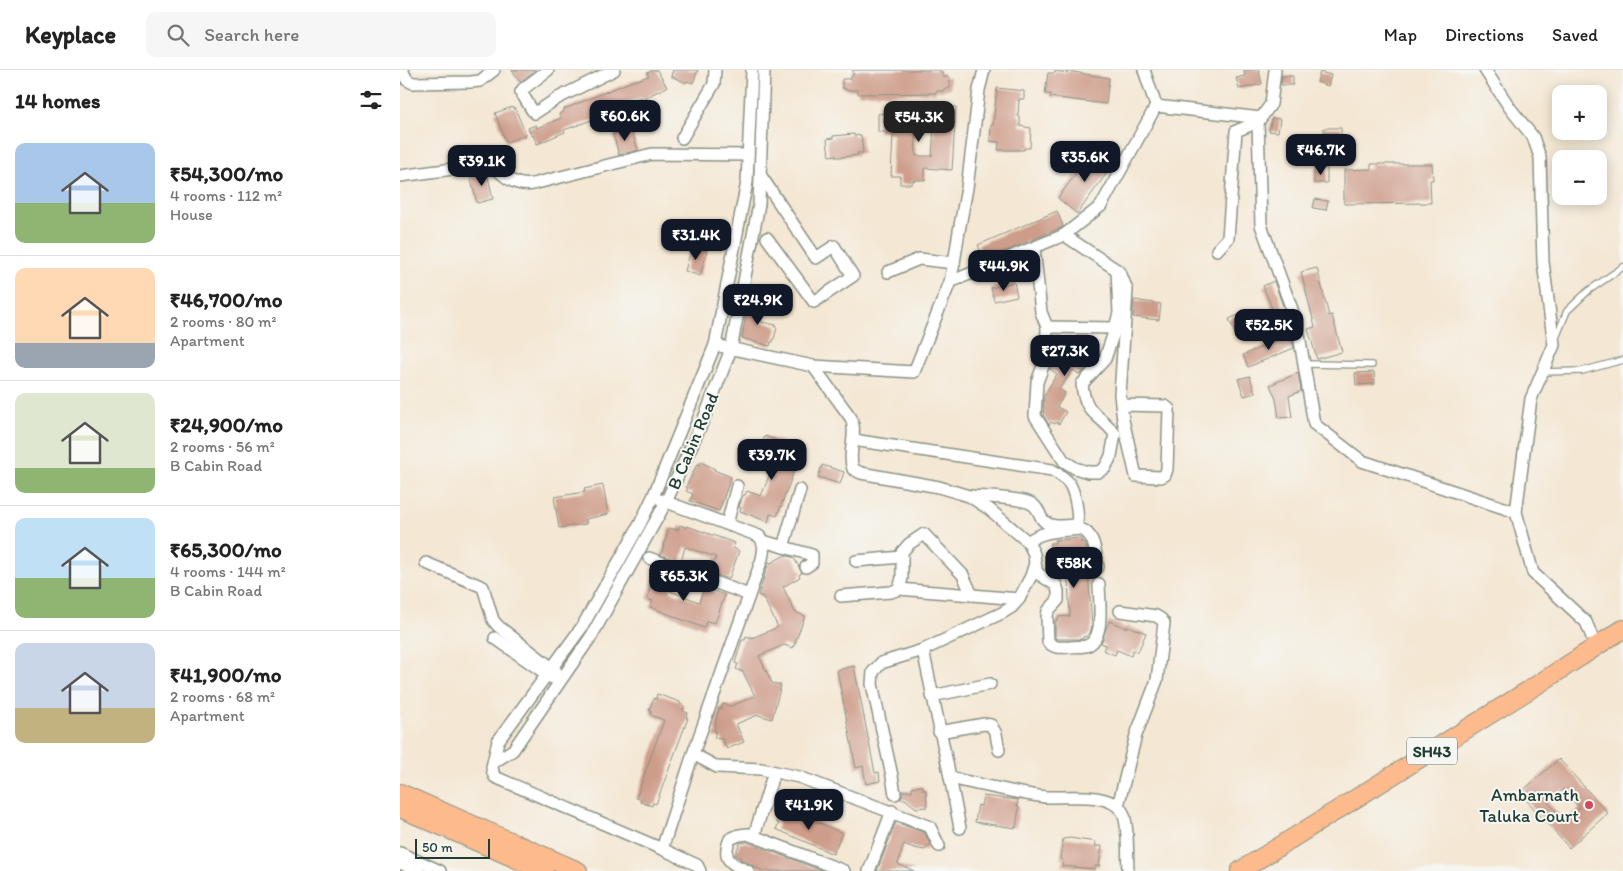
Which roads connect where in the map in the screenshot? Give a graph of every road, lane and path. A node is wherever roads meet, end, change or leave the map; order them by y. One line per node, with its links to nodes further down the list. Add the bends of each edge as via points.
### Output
1 (402, 70): 2 (street, via 407,80 420,83 480,81)
2 (494, 70)
3 (548, 70): 4 (street, via 521,92 535,113)
4 (614, 70)
5 (715, 70): 14 (street, via 714,84)
6 (752, 70): 15 (street)
7 (764, 70): 17 (street, B Cabin Road)
8 (984, 70): 22 (street)
9 (1144, 70): 12 (street)
10 (1275, 70): 13 (street, via 1271,104)
11 (1485, 70): 29 (street, via 1533,138 1540,157 1543,262)
12 (1156, 106): 13 (street); 18 (street, via 1101,206)
13 (1260, 120): 21 (street, via 1236,131 1228,238); 33 (street, via 1261,225 1297,324)
14 (682, 138)
15 (748, 155): 16 (street, via 652,154 522,186 491,164); 30 (street, via 747,182)
16 (400, 176)
17 (761, 176): 19 (street, via 816,258 834,246 852,276 814,302); 31 (street, B Cabin Road, via 759,204)
18 (1064, 236): 20 (street); 24 (street)
19 (767, 238)
20 (1034, 248): 26 (street); 27 (street, via 1041,312)
21 (1217, 250)
22 (954, 263): 25 (street, via 919,259); 26 (street)
23 (1623, 266): 29 (lane, via 1567,310)
24 (1117, 270): 28 (street, via 1119,313); 37 (street, via 1127,290)
25 (888, 272)
26 (950, 282): 35 (street, via 914,372)
27 (1047, 327): 28 (street); 28 (street, via 1046,358 1037,382 1035,416 1064,461 1088,472 1105,468 1115,434 1088,408 1082,384 1105,359)
28 (1115, 328)
29 (1554, 345): 36 (street)
30 (714, 346): 31 (street); 42 (street)
31 (731, 349): 35 (street); 43 (street, B Cabin Road)
32 (1623, 360): 36 (lane, via 1582,371)
33 (1304, 364): 34 (lane); 44 (street, via 1314,424 1362,461)
34 (1372, 365)
35 (812, 366): 38 (street, via 851,418)
36 (1542, 372): 44 (street, via 1531,399)
37 (1121, 405): 37 (street, via 1165,406 1168,409 1167,469 1161,477 1136,476)
38 (853, 440): 41 (street, via 853,469 861,473 940,487); 41 (street, via 1052,470 1069,482 1078,519 1076,525 1049,525 1032,503)
39 (737, 486): 45 (street)
40 (800, 490): 48 (street)
41 (970, 496): 47 (street)
42 (652, 497): 43 (street); 63 (street)
43 (666, 502): 45 (street); 65 (street, B Cabin Road)
44 (1516, 512): 69 (street, via 1532,573 1586,622)
45 (726, 524): 46 (street, via 759,536)
46 (763, 541): 48 (street); 58 (street, via 762,559)
47 (1028, 542): 53 (street); 55 (street, via 1043,534 1086,531 1093,541)
48 (783, 547): 54 (street, via 812,555 812,563)
49 (902, 557): 51 (street); 57 (street); 59 (street, via 909,544 924,534 964,575)
50 (649, 558): 58 (street)
51 (856, 561)
52 (426, 563): 70 (street, via 483,587 493,620)
53 (1035, 563): 56 (street, via 1038,573 1056,585 1058,591 1058,600 1047,617 1048,642 1058,648 1087,646 1095,639 1100,627); 61 (street)
54 (806, 567)
55 (1098, 567)
56 (1099, 584)
57 (899, 589): 59 (street); 60 (street)
58 (749, 595): 76 (street)
59 (972, 595): 61 (street)
60 (841, 596)
61 (1019, 599): 68 (street, via 1002,613)
62 (1120, 611): 82 (street, via 1156,616 1164,623 1164,632 1157,680 1136,735)
63 (582, 628): 65 (street); 70 (street)
64 (1623, 629): 69 (main road, SH43)
65 (592, 635): 71 (street, B Cabin Road)
66 (495, 638): 70 (street)
67 (1623, 643): 69 (main road, SH43)
68 (923, 650): 73 (street); 81 (street, via 881,663 873,672 872,684)
69 (1599, 652): 100 (main road, SH43); 101 (main road, SH43)
70 (549, 671): 71 (street); 77 (street, via 498,741)
71 (561, 680): 77 (street, B Cabin Road, via 512,750)
72 (990, 684): 73 (street)
73 (932, 696): 74 (street)
74 (939, 732): 75 (street, via 990,725 996,734); 79 (street)
75 (999, 750)
76 (692, 754): 78 (street, via 717,767); 88 (street)
77 (494, 762): 88 (street, via 495,777)
78 (774, 772): 84 (street, via 799,777); 86 (street)
79 (950, 777): 82 (street, via 1046,796 1084,796); 85 (street)
80 (400, 794): 94 (main road)
81 (895, 794)
82 (1118, 806): 99 (street, via 1126,822)
83 (400, 808): 93 (main road)
84 (892, 812): 87 (street, via 930,827); 98 (street)
85 (960, 828)
86 (754, 836): 96 (street, via 738,835 730,839 726,847 728,860); 97 (street)
87 (939, 846)
88 (662, 849): 95 (street, via 697,865)
89 (400, 853): 92 (street)
90 (400, 863): 91 (street)
91 (418, 871)
92 (440, 871)
93 (544, 871)
94 (578, 871)
95 (700, 871)
96 (748, 871)
97 (844, 871)
98 (868, 871)
99 (1128, 871)
100 (1240, 871)
101 (1262, 871)

